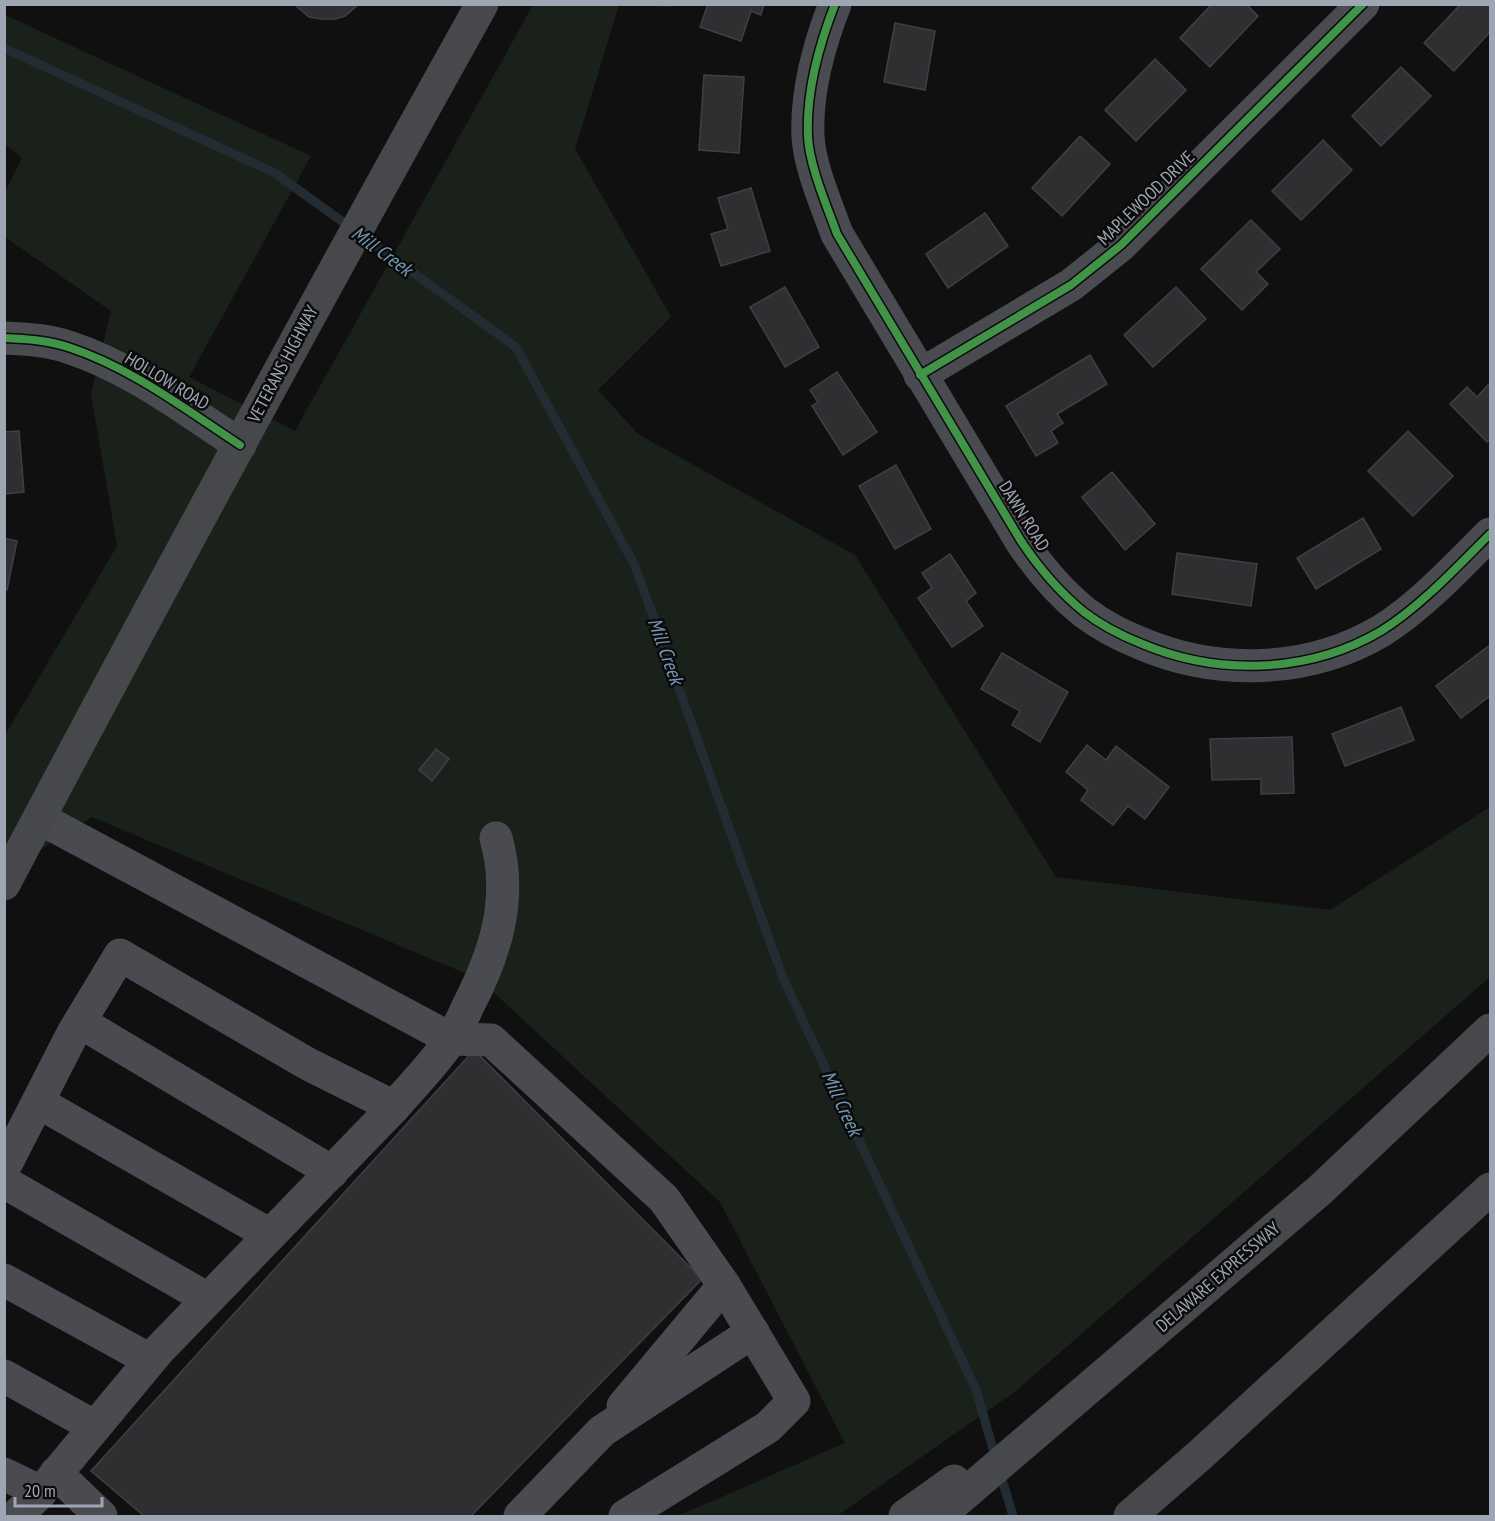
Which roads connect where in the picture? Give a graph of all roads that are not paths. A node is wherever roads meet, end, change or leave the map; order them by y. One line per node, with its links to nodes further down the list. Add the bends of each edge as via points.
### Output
1 (482, 4): 6 (main road, VETERANS HIGHWAY)
2 (835, 4): 5 (street, DAWN ROAD, via 811,85 808,137 837,234)
3 (1363, 4): 5 (street, MAPLEWOOD DRIVE, via 1121,245 1071,285)
4 (4, 338): 6 (street, HOLLOW ROAD, via 67,346 103,361)
5 (920, 375): 7 (street, DAWN ROAD, via 1021,541 1055,587 1115,633 1167,654 1237,666 1271,666 1308,660 1355,645 1383,630 1433,590)
6 (240, 445): 8 (main road, VETERANS HIGHWAY)
7 (1491, 534)
8 (39, 818): 10 (main road, VETERANS HIGHWAY); 13 (street)
9 (495, 838): 13 (street, via 502,861 504,895 497,938)
10 (4, 884)
11 (80, 1022): 14 (street); 15 (street, via 120,955 308,1065); 17 (street)
12 (1491, 1030): 31 (main road, DELAWARE EXPRESSWAY, via 1320,1190 1119,1363)
13 (451, 1039): 15 (street); 22 (street, via 491,1040 664,1199)
14 (38, 1102): 16 (street); 20 (street)
15 (394, 1107): 17 (street)
16 (4, 1168)
17 (332, 1172): 20 (street)
18 (4, 1182): 23 (street)
19 (1491, 1190): 37 (main road)
20 (270, 1235): 23 (street)
21 (4, 1280): 25 (street)
22 (724, 1285): 24 (street); 28 (street)
23 (208, 1299): 25 (street)
24 (753, 1332): 28 (street); 35 (street, via 794,1401 768,1427)
25 (150, 1360): 27 (street)
26 (4, 1376): 27 (street)
27 (95, 1426): 30 (street)
28 (602, 1431): 34 (street)
29 (4, 1474): 30 (street)
30 (49, 1482): 32 (street); 33 (street)
31 (950, 1499): 36 (main road, DELAWARE EXPRESSWAY)
32 (16, 1516)
33 (101, 1516)
34 (520, 1516)
35 (625, 1516)
36 (905, 1516)
37 (1130, 1516)

